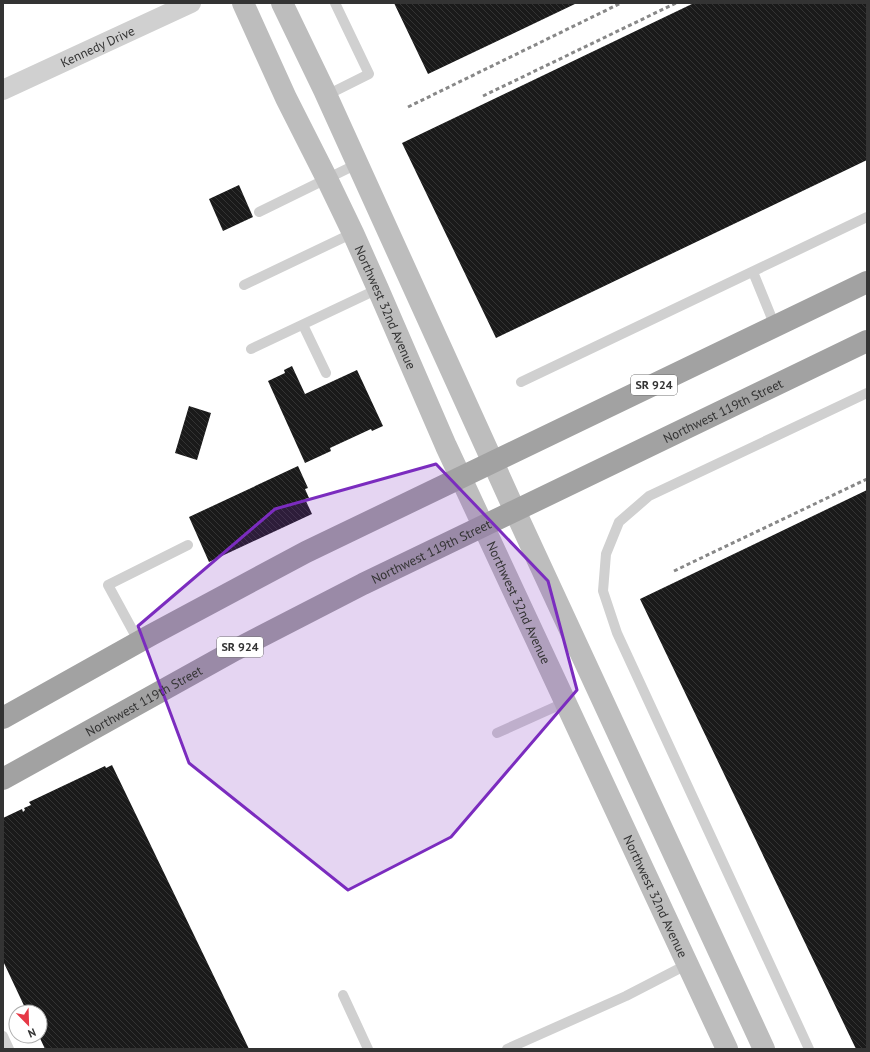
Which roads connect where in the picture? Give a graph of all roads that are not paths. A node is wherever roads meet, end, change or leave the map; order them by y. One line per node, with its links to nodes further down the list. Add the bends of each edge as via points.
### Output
1 (191, 3): 5 (street, Kennedy Drive)
2 (243, 3): 8 (main road, Northwest 32nd Avenue, via 286,98)
3 (282, 3): 6 (main road)
4 (335, 3): 6 (lane, via 369,74)
5 (3, 90)
6 (327, 95): 7 (main road)
7 (358, 164): 8 (lane); 23 (main road)
8 (327, 179): 9 (lane); 11 (main road, Northwest 32nd Avenue)
9 (259, 212)
10 (867, 217): 12 (lane)
11 (353, 233): 14 (lane); 15 (main road, Northwest 32nd Avenue)
12 (753, 272): 17 (lane); 21 (lane)
13 (867, 282): 17 (highway, SR 924)
14 (244, 285)
15 (378, 289): 16 (lane); 24 (main road, Northwest 32nd Avenue)
16 (303, 324): 19 (lane); 20 (lane)
17 (775, 326): 23 (highway, SR 924)
18 (867, 341): 25 (highway, Northwest 119th Street / SR 924)
19 (251, 349)
20 (326, 372)
21 (521, 382)
22 (867, 393): 41 (lane, via 649,496 619,522 606,554 604,576 603,591 617,633)
23 (494, 463): 24 (highway, SR 924); 25 (main road)
24 (461, 478): 26 (main road, Northwest 32nd Avenue); 28 (highway, SR 924, via 306,552)
25 (515, 511): 26 (highway, Northwest 119th Street / SR 924); 40 (main road)
26 (483, 526): 29 (main road, Northwest 32nd Avenue); 32 (highway, Northwest 119th Street / SR 924, via 235,650)
27 (188, 545): 28 (lane, via 108,585)
28 (139, 642): 30 (highway, SR 924)
29 (566, 702): 31 (lane); 33 (main road, Northwest 32nd Avenue)
30 (3, 718)
31 (497, 733)
32 (3, 779)
33 (688, 964): 38 (lane, via 626,996); 39 (main road, Northwest 32nd Avenue)
34 (343, 995): 37 (lane)
35 (3, 1036): 36 (lane)
36 (9, 1049)
37 (368, 1049)
38 (507, 1049)
39 (727, 1049)
40 (764, 1049)
41 (809, 1049)

